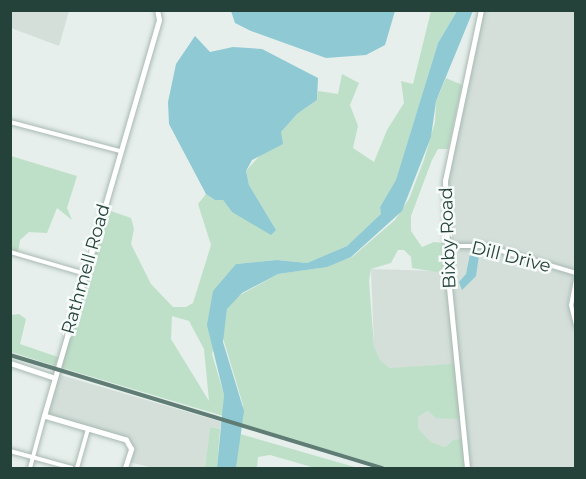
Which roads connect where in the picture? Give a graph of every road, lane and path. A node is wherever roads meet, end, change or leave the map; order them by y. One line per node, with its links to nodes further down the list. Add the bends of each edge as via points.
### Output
1 (157, 10): 4 (street, Rathmell Road, via 159,20)
2 (481, 10): 5 (street, Bixby Road, via 446,172)
3 (10, 123): 4 (street)
4 (120, 151): 8 (street, Rathmell Road)
5 (447, 246): 7 (street, Dill Drive, via 485,246); 21 (street, Bixby Road)
6 (10, 252): 8 (street)
7 (576, 273)
8 (85, 274): 12 (street, Rathmell Road)
9 (576, 280): 10 (street, via 571,305)
10 (576, 325)
11 (10, 363): 12 (street)
12 (55, 378): 13 (street, Rathmell Road)
13 (44, 416): 14 (street); 16 (street)
14 (88, 429): 19 (street); 20 (street, via 129,443)
15 (10, 451): 16 (street)
16 (33, 457): 17 (street); 18 (street)
17 (30, 468)
18 (72, 468)
19 (77, 468)
20 (125, 468)
21 (468, 468)

